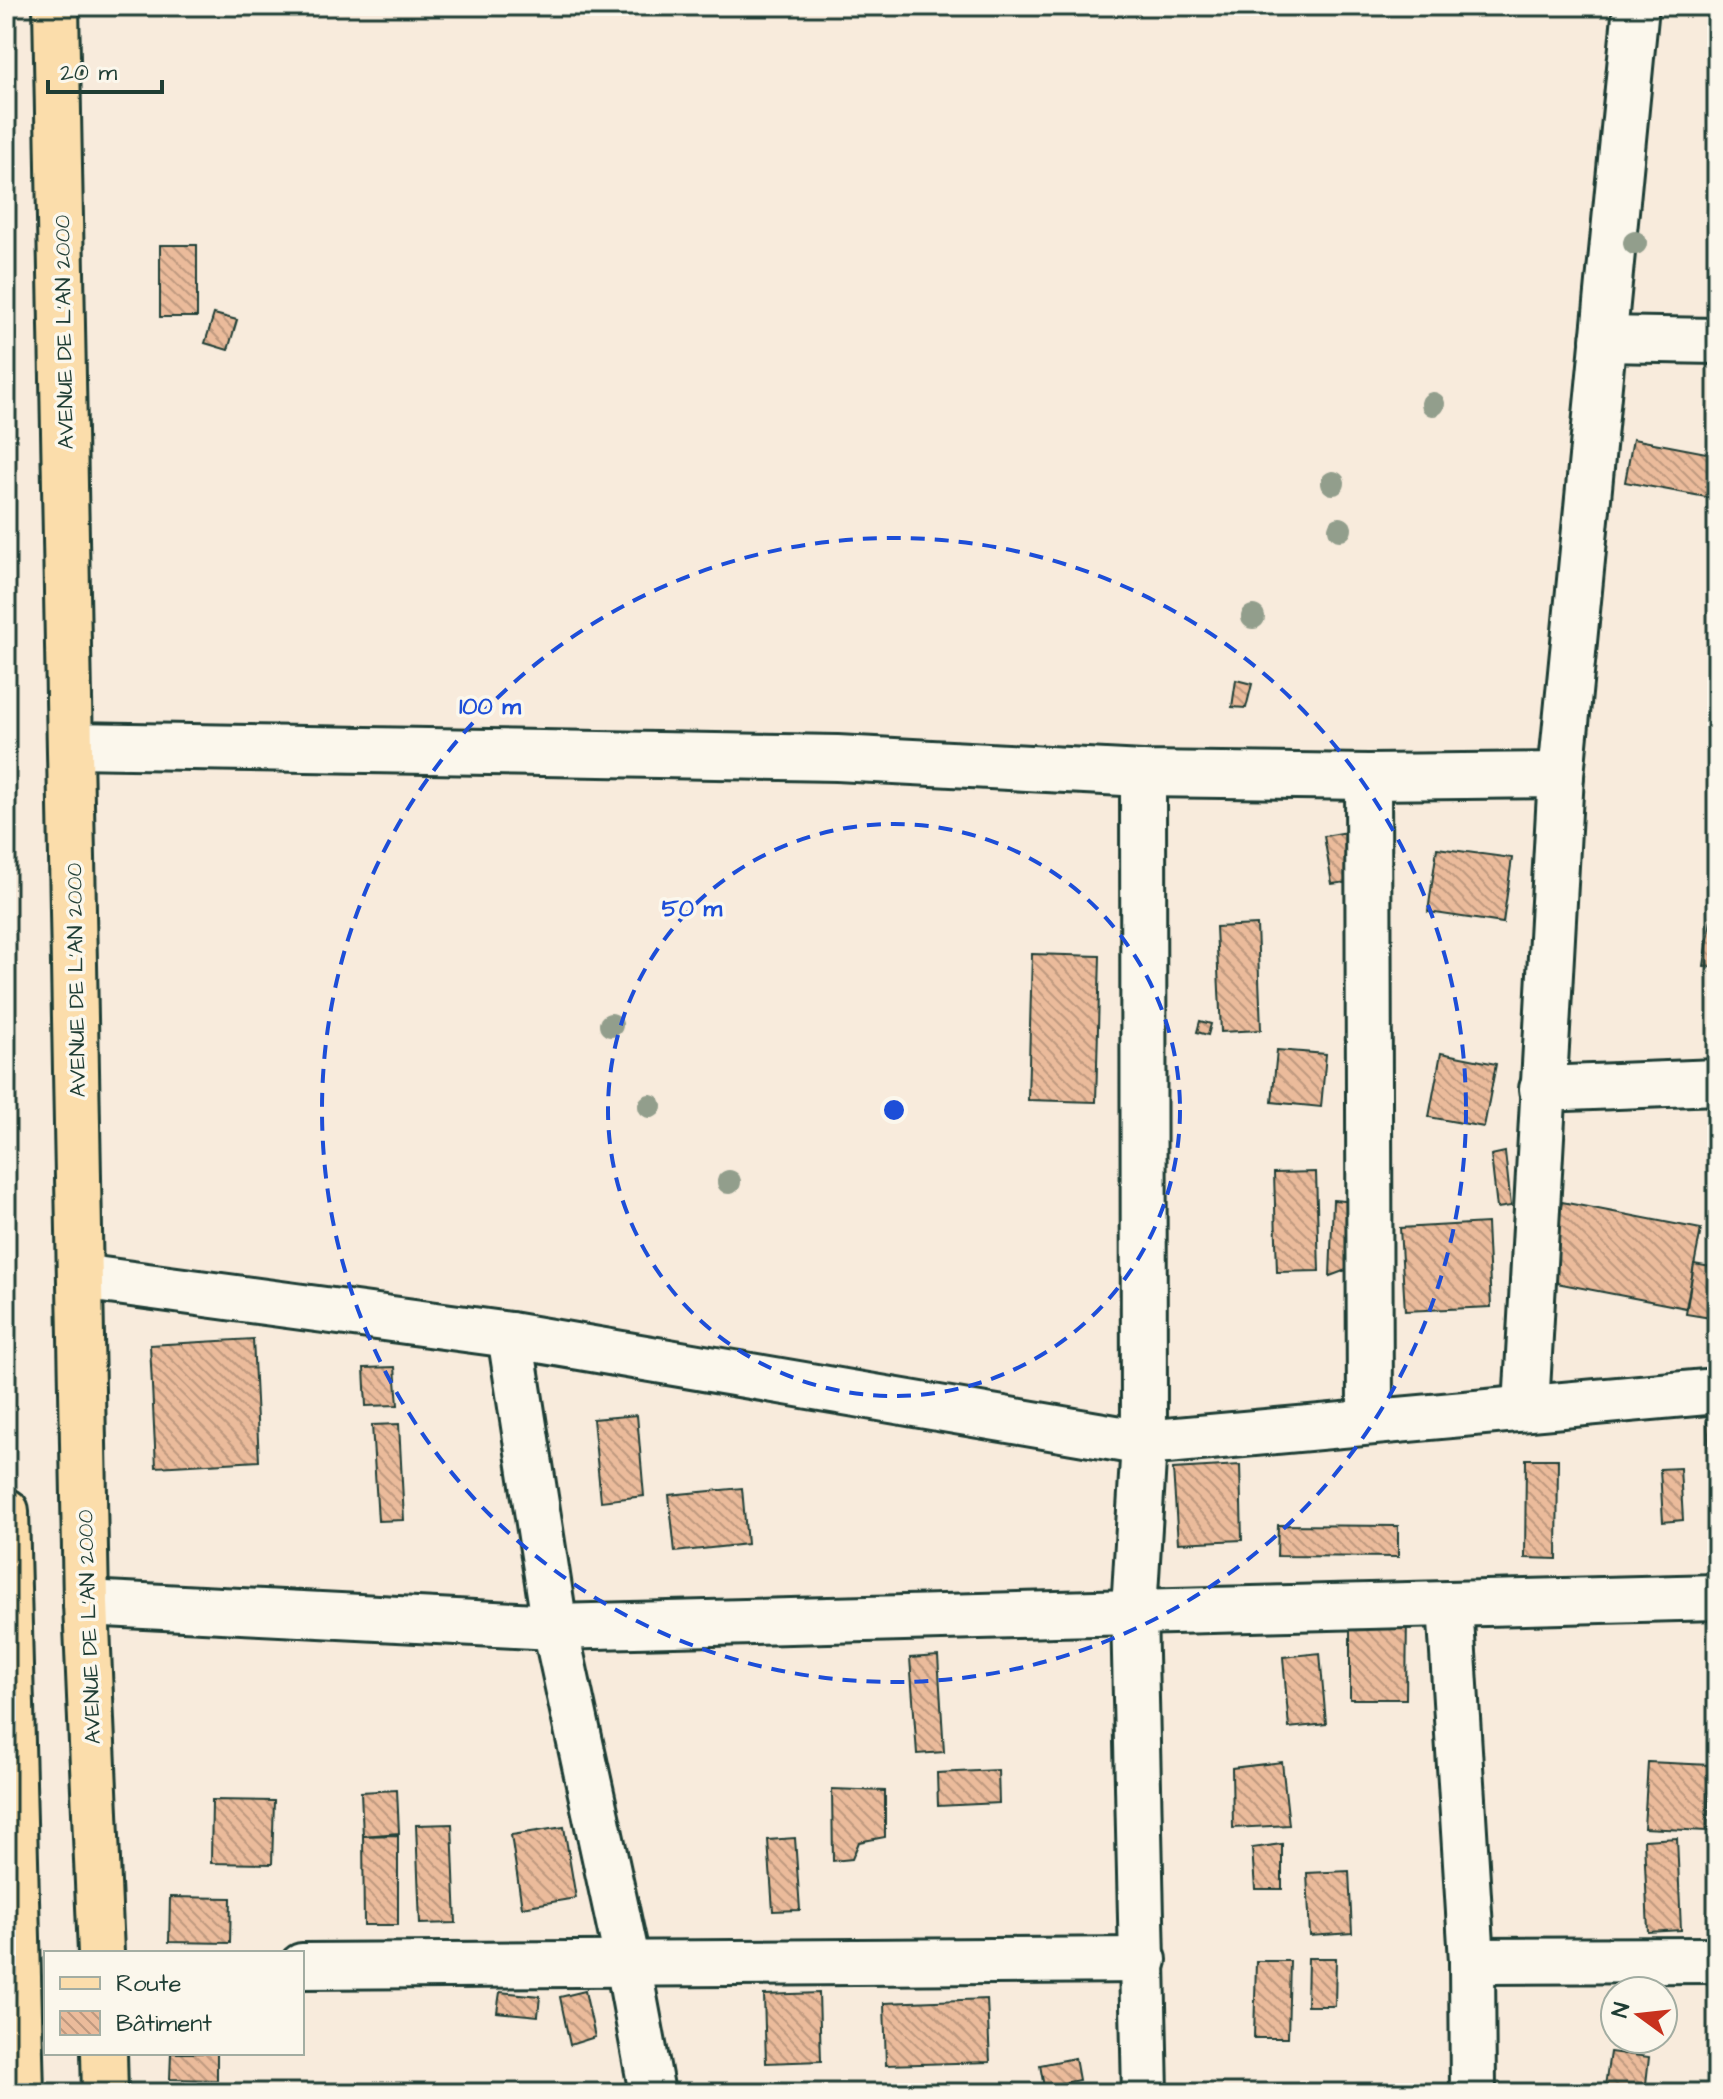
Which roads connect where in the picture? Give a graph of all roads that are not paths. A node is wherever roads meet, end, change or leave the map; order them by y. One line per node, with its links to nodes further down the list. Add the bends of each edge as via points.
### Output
1 (56, 6): 5 (main road, AVENUE DE L'AN 2000)
2 (1636, 6): 3 (street)
3 (1603, 339): 4 (street); 7 (street)
4 (1717, 341)
5 (71, 745): 6 (street, via 837,758); 11 (main road, AVENUE DE L'AN 2000)
6 (1143, 774): 8 (street); 16 (street)
7 (1561, 775): 8 (street); 10 (street)
8 (1368, 777): 15 (street)
9 (1717, 1082): 10 (street)
10 (1542, 1089): 14 (street)
11 (80, 1277): 12 (street); 19 (main road, AVENUE DE L'AN 2000)
12 (510, 1335): 16 (street); 23 (street)
13 (1717, 1391): 14 (street)
14 (1526, 1408): 15 (street)
15 (1370, 1422): 16 (street)
16 (1144, 1443): 21 (street)
17 (6, 1511): 22 (main road)
18 (1717, 1597): 20 (street)
19 (86, 1603): 23 (street); 24 (main road, AVENUE DE L'AN 2000)
20 (1450, 1604): 21 (street); 27 (street)
21 (1134, 1611): 23 (street); 25 (street)
22 (8, 1624): 30 (main road)
23 (555, 1627): 28 (street)
24 (101, 1951)
25 (1144, 1960): 28 (street); 35 (street)
26 (1717, 1960): 27 (street)
27 (1472, 1961): 36 (street)
28 (628, 1964): 29 (street); 34 (street)
29 (304, 1966)
30 (11, 1967): 32 (main road)
31 (104, 2055): 33 (main road)
32 (21, 2093)
33 (105, 2093)
34 (652, 2093)
35 (1145, 2093)
36 (1473, 2093)

